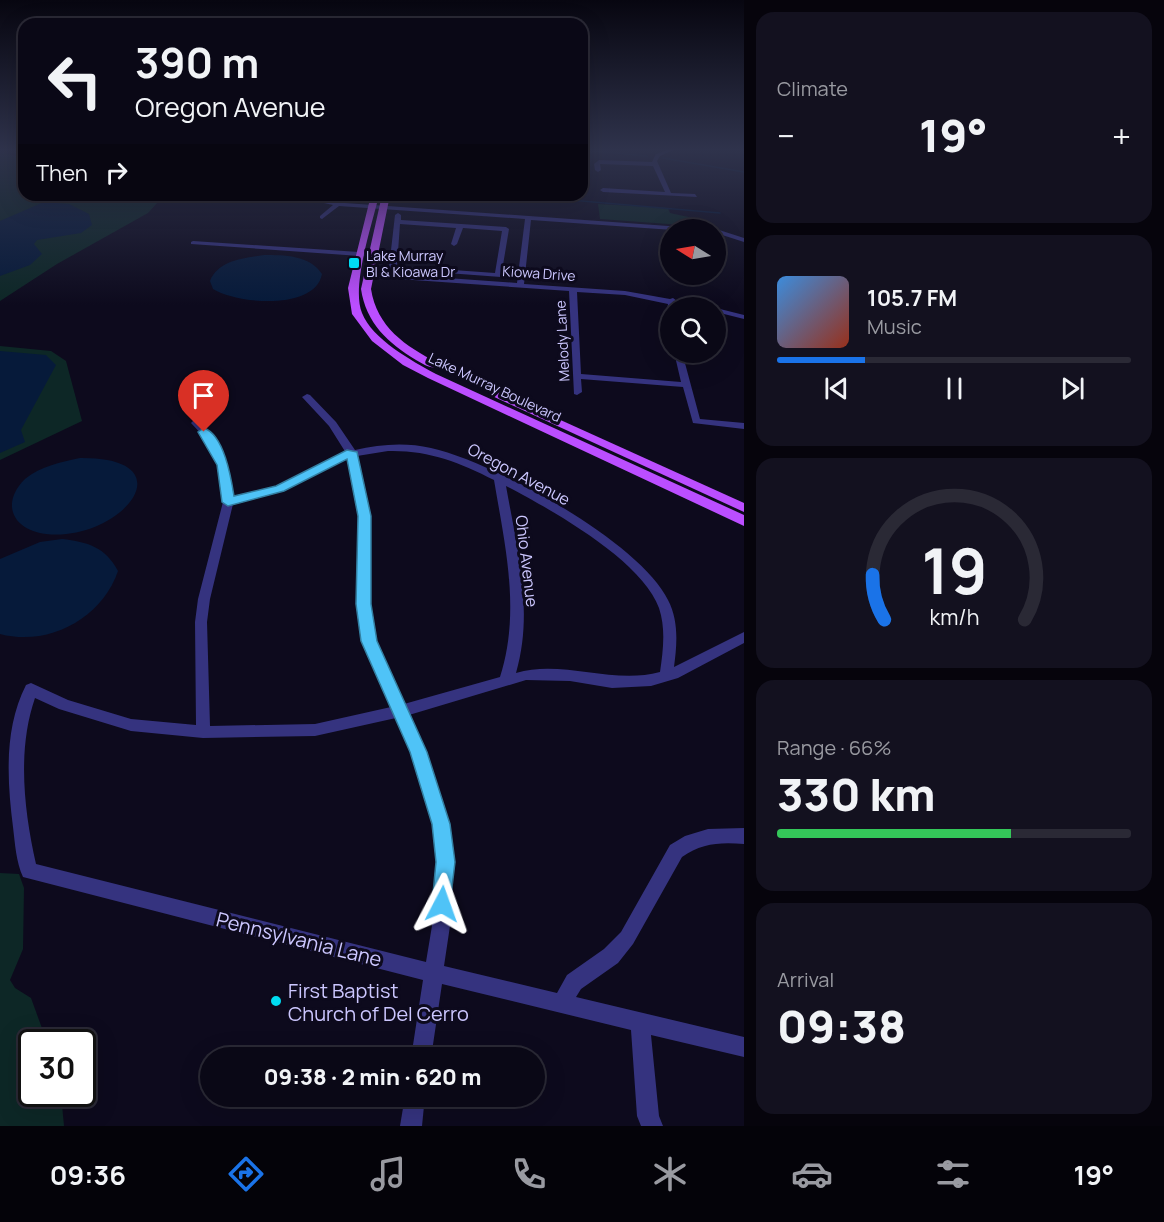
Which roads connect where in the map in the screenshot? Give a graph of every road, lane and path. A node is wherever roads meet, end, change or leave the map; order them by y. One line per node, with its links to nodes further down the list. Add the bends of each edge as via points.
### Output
1 (322, 201): 4 (street)
2 (373, 201): 5 (main road, Lake Murray Boulevard)
3 (384, 201): 6 (main road, Lake Murray Boulevard)
4 (337, 204): 5 (street); 8 (street)
5 (371, 207): 6 (street); 18 (main road, Lake Murray Boulevard)
6 (382, 208): 7 (street); 18 (main road, Lake Murray Boulevard)
7 (478, 214): 9 (street); 11 (street)
8 (322, 217)
9 (528, 218): 12 (street); 17 (street)
10 (460, 226): 11 (street); 16 (street); 19 (street, via 398,218 393,268)
11 (476, 227): 17 (street, via 506,229)
12 (660, 227)
13 (726, 234): 14 (street)
14 (744, 240)
15 (194, 243): 18 (street)
16 (454, 244)
17 (513, 246): 19 (street, via 498,275); 21 (street)
18 (368, 255): 20 (main road, Lake Murray Boulevard); 34 (main road, Lake Murray Boulevard, via 353,297 357,314 376,339 432,376)
19 (416, 274): 20 (street, Kiowa Drive); 21 (street, Kiowa Drive)
20 (370, 275): 34 (main road, Lake Murray Boulevard, via 366,297 371,313 389,336 442,370)
21 (520, 285): 22 (street, Kiowa Drive)
22 (573, 290): 23 (street, Kiowa Drive); 27 (street, Melody Lane)
23 (660, 299)
24 (726, 312): 25 (street)
25 (744, 317)
26 (681, 363): 28 (street)
27 (577, 376): 28 (street); 29 (street, Melody Lane)
28 (686, 385): 32 (street, via 696,421)
29 (577, 392)
30 (307, 397): 33 (street, via 333,424)
31 (196, 423): 36 (street, via 210,438 223,465)
32 (744, 426)
33 (351, 452): 35 (street, Oregon Avenue, via 384,448 434,451); 36 (street, Oregon Avenue, via 280,488); 41 (street, via 365,516 363,604 369,641)
34 (614, 455): 37 (main road, Lake Murray Boulevard)
35 (499, 479): 39 (street, Oregon Avenue, via 570,519 626,557 651,582 666,610 670,629); 40 (street, Ohio Avenue, via 518,598 515,648)
36 (228, 502): 42 (street, via 201,622)
37 (742, 513)
38 (744, 637): 39 (street)
39 (666, 676): 40 (street, via 651,681 612,682 526,675)
40 (506, 681): 41 (street)
41 (401, 711): 42 (street, via 315,730); 44 (street, via 441,824 446,862)
42 (203, 732): 44 (street, Pennsylvania Lane, via 131,725 64,705 31,689 20,722 18,771 22,844 29,871)
43 (744, 836): 45 (street, via 702,838 676,852 627,938 611,956 574,982)
44 (433, 973): 45 (street, Pennsylvania Lane); 47 (street)
45 (563, 1002): 46 (street, Pennsylvania Lane)
46 (640, 1022): 48 (street, Pennsylvania Lane); 51 (street)
47 (423, 1047)
48 (744, 1047)
49 (414, 1107): 50 (street)
50 (411, 1126)
51 (652, 1126)

